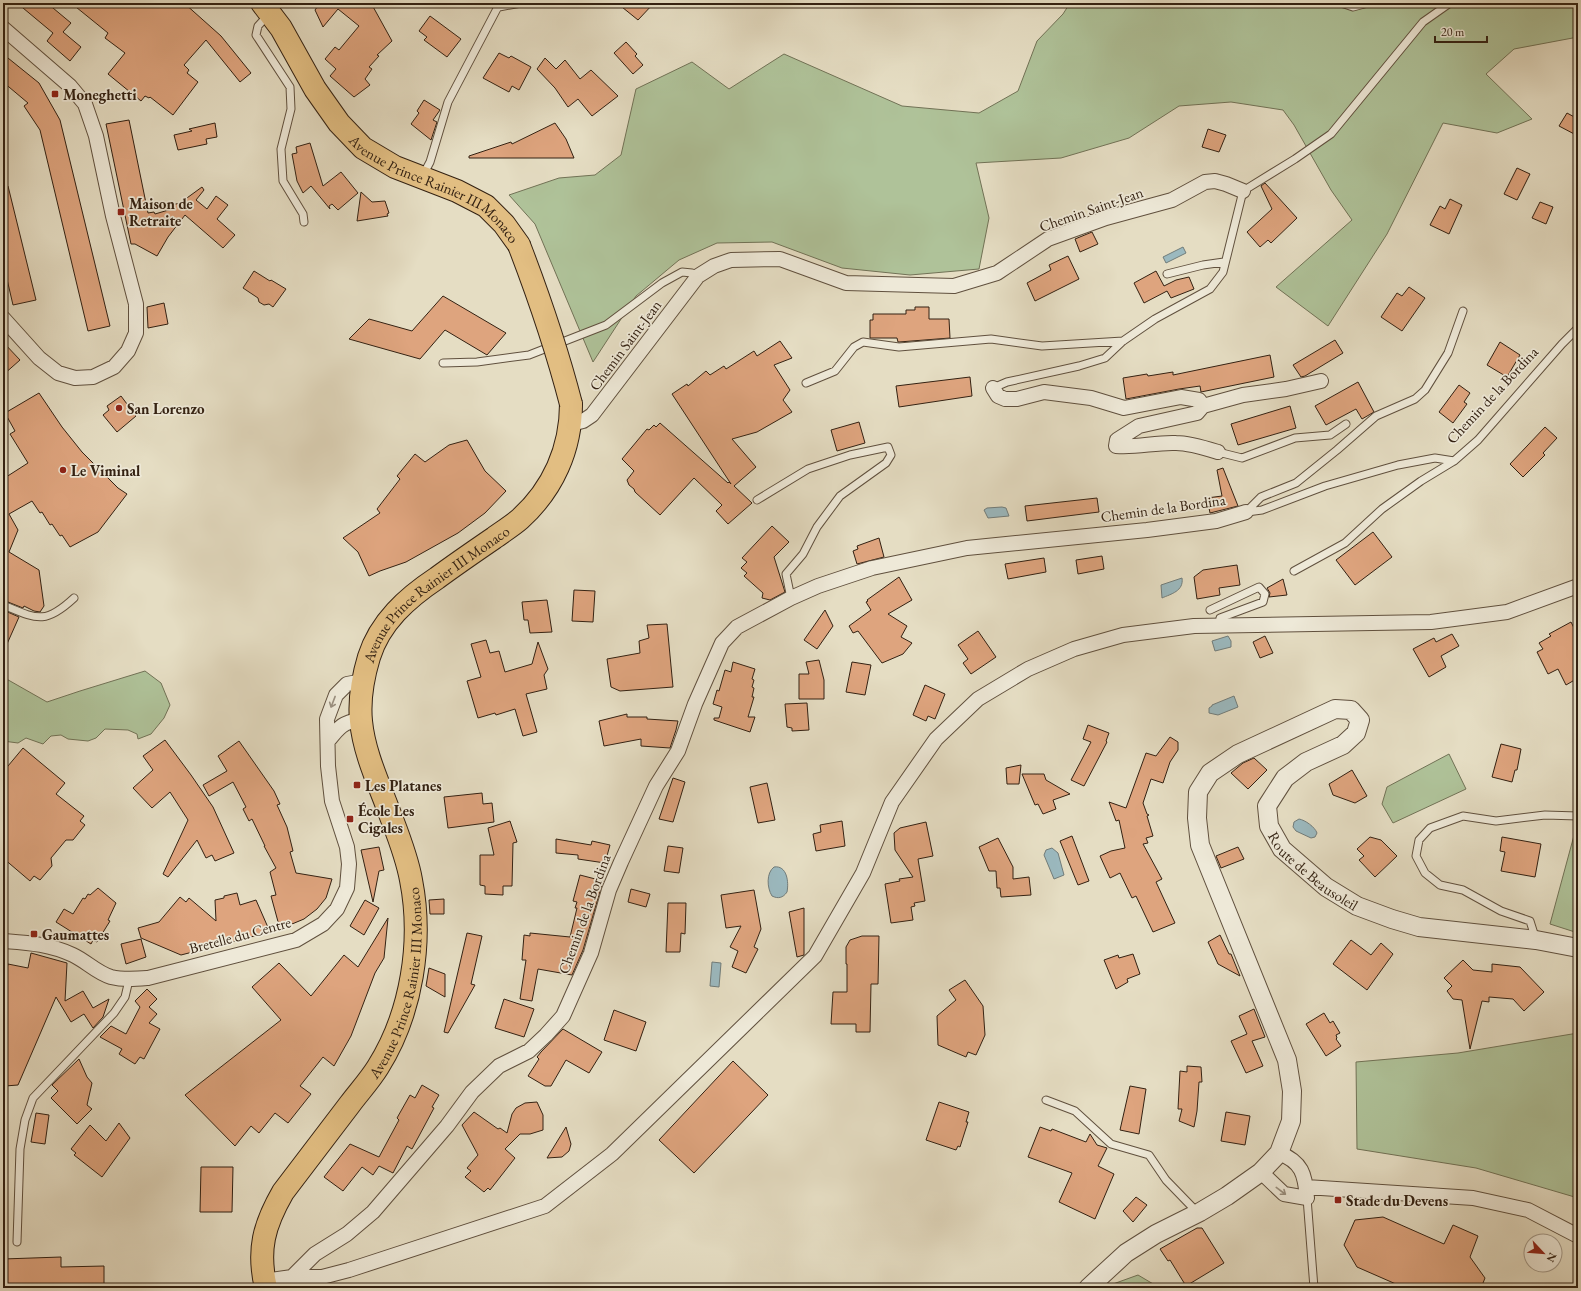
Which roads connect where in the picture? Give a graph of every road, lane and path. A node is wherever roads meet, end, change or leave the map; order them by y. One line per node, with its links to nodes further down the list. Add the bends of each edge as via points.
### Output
1 (521, 3): 5 (lane)
2 (1341, 3): 3 (lane, via 1353,7)
3 (1368, 3)
4 (1450, 3): 9 (lane, via 1423,22 1331,134)
5 (499, 5): 8 (lane, via 448,102 430,162)
6 (266, 8): 8 (main road, Avenue Prince Rainier III Monaco, via 281,28 315,89 339,123 364,148 395,167); 10 (lane, via 256,35 290,87 291,109 281,149 283,181 303,214)
7 (3, 28): 15 (street, via 70,86 85,104 96,136 136,304 136,333 128,351 114,367 93,377 75,378 58,373 40,358)
8 (422, 178): 23 (main road, Avenue Prince Rainier III Monaco, bridge, via 457,191 486,206 504,224 519,245 564,379)
9 (1243, 191): 11 (lane); 13 (street, Chemin Saint-Jean, via 1215,181 1205,182 1172,200 1106,218 1048,239 997,273 954,286 846,283 780,259 731,260 714,266)
10 (304, 222)
11 (1224, 262): 12 (lane); 17 (lane, via 1222,272 1210,289)
12 (1167, 274)
13 (698, 276): 18 (lane, Chemin Saint-Jean, via 682,272 662,283 606,325 529,355 477,362); 23 (street, Chemin Saint-Jean, via 592,415 583,421)
14 (1463, 311): 28 (lane, via 1448,353 1425,390 1415,399 1376,416 1296,483 1262,497)
15 (3, 318)
16 (1578, 328): 26 (lane, Chemin de la Bordina, via 1478,440)
17 (1123, 341): 20 (lane, via 1042,346 991,339 899,347 863,342 854,347 835,371); 21 (lane, via 1105,358 1006,382)
18 (444, 363)
19 (1321, 381): 22 (street, via 1243,395)
20 (806, 383)
21 (993, 388): 22 (street, via 998,396 1005,399 1017,399 1044,392 1091,398 1124,408 1181,397 1200,400)
22 (1203, 406): 25 (street, via 1197,413 1139,426 1117,440 1116,446 1176,442)
23 (571, 414): 36 (main road, Avenue Prince Rainier III Monaco, via 566,448 555,475 539,498 520,520 412,595 382,630 370,655)
24 (1346, 424): 25 (lane, via 1330,435 1294,438 1242,458)
25 (1218, 452)
26 (1454, 461): 28 (lane, Chemin de la Bordina, via 1435,458 1398,465 1325,486 1262,510); 29 (lane, via 1382,509 1345,543)
27 (757, 500): 32 (lane, via 808,469 850,455 888,447 891,455 886,463 840,496 817,527 803,554 786,574)
28 (1246, 512): 32 (street, Chemin de la Bordina, via 1216,521 967,548 872,568)
29 (1294, 571)
30 (1578, 586): 35 (street, via 1507,612 1431,622)
31 (74, 598): 33 (lane, via 62,610 47,617 27,615)
32 (791, 598): 51 (street, Chemin de la Bordina, via 737,627 722,643 678,751 656,786 609,890 591,953 563,1016 529,1051 499,1066 472,1092 447,1126 373,1212 347,1234 316,1254)
33 (3, 605)
34 (1210, 610): 35 (lane, via 1259,587 1265,594 1263,602 1220,618)
35 (1219, 626): 51 (street, via 1194,626 1123,635 1074,649 1028,669 978,699 936,739 892,802 863,873 815,956 612,1154 545,1206 349,1270 322,1277)
36 (363, 681): 37 (main road, Avenue Prince Rainier III Monaco); 38 (street, Bretelle du Centre, one-way to 38, via 347,684 336,695 327,719)
37 (361, 719): 38 (street, via 339,727); 52 (main road, Avenue Prince Rainier III Monaco, via 364,739 411,879 416,917 413,972 392,1041 378,1067 283,1192 272,1212 265,1232 262,1259)
38 (328, 740): 43 (street, Bretelle du Centre, via 332,801 347,847 349,864 347,888 338,909 323,924 296,940 148,978)
39 (1578, 816): 40 (lane, via 1545,815 1496,821 1463,816 1430,828 1419,840 1416,856 1425,873 1440,885 1463,890 1501,911 1530,921)
40 (1536, 940): 42 (street); 45 (street, Route de Beausoleil, via 1419,927 1392,920 1357,906 1326,887 1282,849 1269,826 1267,806 1285,778 1306,762 1343,745 1356,733 1360,720 1351,710 1335,709 1238,754 1210,773 1198,792 1200,845 1287,1060 1292,1091 1291,1121)
41 (3, 941): 43 (street, Bretelle du Centre, via 50,946 74,955 110,976)
42 (1578, 948)
43 (129, 980): 50 (lane, via 125,997 114,1013 33,1098 25,1120 20,1149)
44 (1046, 1100): 48 (lane, via 1075,1110 1110,1144 1149,1154 1166,1180 1197,1212)
45 (1279, 1153): 46 (street); 47 (street, via 1290,1157 1302,1170)
46 (1261, 1172): 47 (street, one-way to 47, via 1284,1194); 48 (street)
47 (1306, 1192): 49 (street, via 1473,1198 1528,1210); 54 (lane)
48 (1200, 1212): 53 (street, via 1156,1234 1126,1253)
49 (1578, 1236)
50 (17, 1242)
51 (292, 1277): 52 (street)
52 (265, 1285)
53 (1088, 1288)
54 (1314, 1288)

